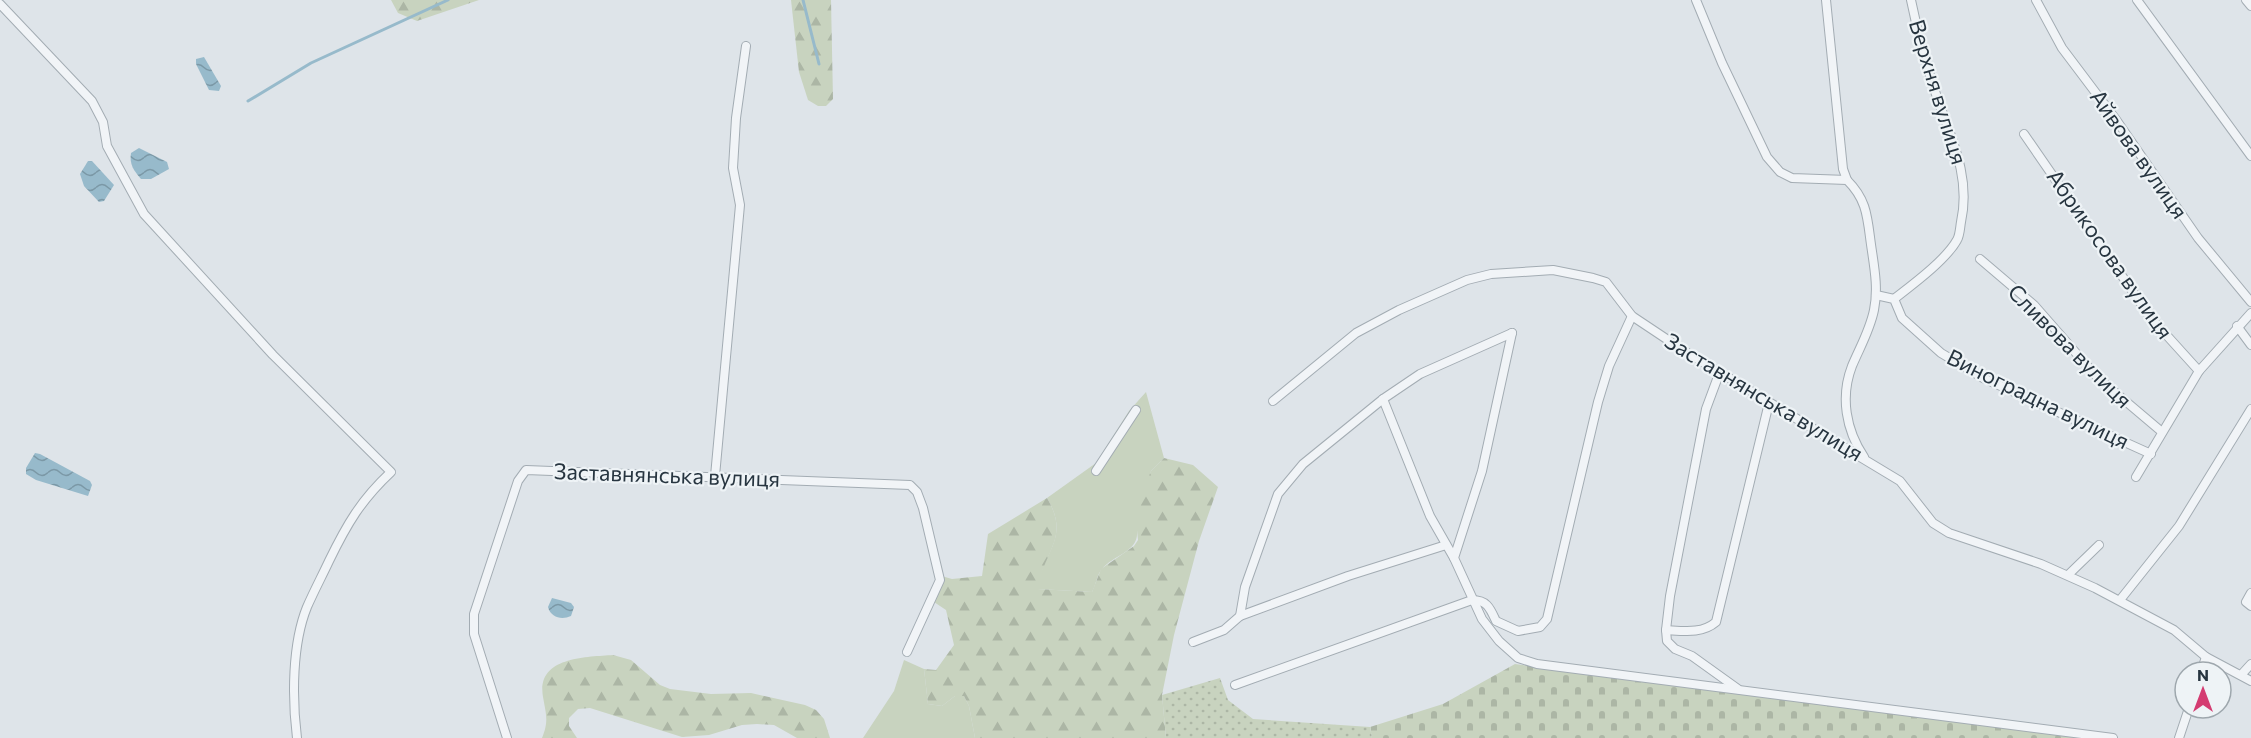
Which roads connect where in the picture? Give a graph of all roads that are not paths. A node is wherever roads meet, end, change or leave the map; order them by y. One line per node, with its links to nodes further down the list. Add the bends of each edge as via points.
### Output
1 (1696, 0): 12 (street, via 1767,157 1780,172 1792,178)
2 (1826, 0): 12 (street)
3 (1911, 0): 15 (street, Верхня вулиця, via 1931,78 1959,153 1964,209 1958,239 1925,275)
4 (2036, 0): 16 (street, Айвова вулиця, via 2062,48 2198,238)
5 (2137, 0): 11 (street)
6 (2246, 0): 8 (street)
7 (0, 4): 54 (street, via 92,100 103,122 107,146 151,223 273,355 391,472 369,492 351,517 306,609 295,666)
8 (2251, 6)
9 (746, 46): 32 (street, via 733,168 740,205)
10 (2024, 134): 21 (street, Абрикосова вулиця, via 2151,318)
11 (2251, 156)
12 (1847, 180): 14 (street, via 1860,193 1867,210)
13 (1980, 259): 28 (street, Сливова вулиця, via 2034,305 2097,377)
14 (1876, 295): 15 (street); 30 (street, via 1865,338 1851,368 1846,403 1852,439)
15 (1894, 299): 29 (street, Виноградна вулиця, via 1902,318 1941,353 1983,378)
16 (2251, 302)
17 (2251, 313): 19 (street)
18 (1632, 316): 22 (street, Заставнянська вулиця); 24 (street, Заставнянська вулиця, via 1606,282 1593,278 1553,270 1491,274 1467,280 1356,333); 39 (street, via 1609,366 1598,402 1547,619 1540,627 1518,631 1496,621 1489,605)
19 (2237, 326): 20 (street); 21 (street)
20 (2251, 345)
21 (2199, 371): 28 (street)
22 (1719, 374): 25 (street, Заставнянська вулиця); 43 (street, via 1706,409)
23 (1383, 399): 34 (street, via 1430,516); 36 (street, via 1420,374 1512,333 1482,471); 42 (street, via 1304,464 1278,494 1245,587)
24 (1273, 401)
25 (1768, 403): 30 (street, Заставнянська вулиця); 43 (street, via 1716,622 1708,629 1696,631)
26 (1136, 410): 31 (street)
27 (2251, 410): 40 (street, via 2179,526)
28 (2162, 432): 29 (street)
29 (2151, 454): 33 (street)
30 (1867, 460): 37 (street, Заставнянська вулиця, via 1900,481 1933,523 1949,533)
31 (1096, 471)
32 (715, 476): 45 (street, Заставнянська вулиця, via 910,485 924,508 940,580); 55 (street, Заставнянська вулиця, via 531,469 521,474 474,614 474,634)
33 (2136, 477)
34 (1446, 544): 36 (street); 42 (street)
35 (2099, 545): 37 (street)
36 (1454, 558): 39 (street)
37 (2068, 575): 40 (street, Заставнянська вулиця)
38 (2251, 593): 41 (street, via 2246,602)
39 (1472, 600): 51 (street); 52 (street, via 1499,641 1518,657 1537,664)
40 (2120, 600): 46 (street, Заставнянська вулиця, via 2174,630)
41 (2251, 606)
42 (1240, 616): 44 (street, via 1224,630)
43 (1666, 630): 52 (street, via 1667,641 1675,650 1692,656)
44 (1193, 642)
45 (907, 652)
46 (2206, 657): 47 (street); 49 (street, Заставнянська вулиця)
47 (2205, 660)
48 (2251, 664): 49 (street)
49 (2241, 675): 50 (street, Заставнянська вулиця)
50 (2251, 681)
51 (1235, 685)
52 (1739, 690): 56 (street)
53 (2185, 720): 57 (street)
54 (297, 738)
55 (507, 738)
56 (2113, 738)
57 (2179, 738)

